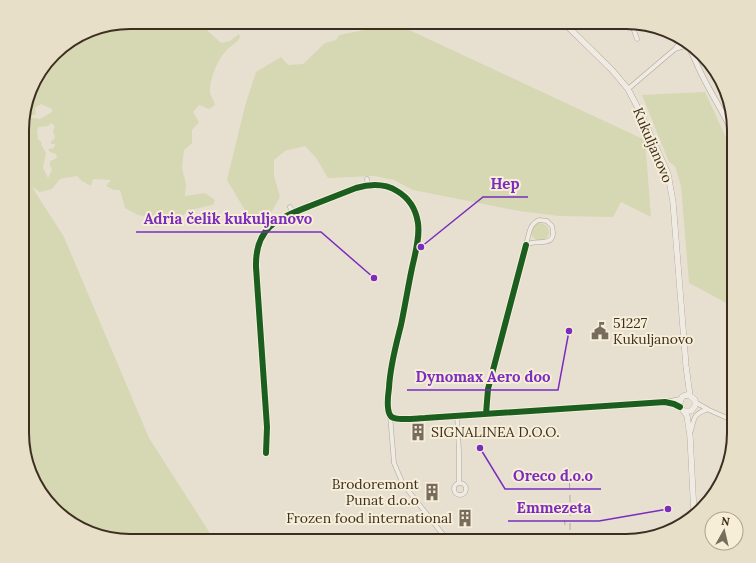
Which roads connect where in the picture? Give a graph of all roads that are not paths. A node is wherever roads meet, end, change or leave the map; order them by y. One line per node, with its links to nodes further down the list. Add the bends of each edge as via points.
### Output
1 (570, 29): 8 (main road, Kukuljanovo)
2 (633, 29): 3 (street)
3 (636, 39)
4 (678, 44): 6 (street)
5 (681, 46): 6 (street)
6 (675, 49): 8 (street)
7 (692, 55): 9 (street)
8 (628, 89): 19 (main road, Kukuljanovo, via 666,170 672,190)
9 (726, 119)
10 (367, 179): 11 (street)
11 (368, 185): 13 (street); 25 (street, via 387,186 399,192 411,204 418,223 414,258 390,372)
12 (290, 207): 13 (street)
13 (293, 213): 16 (street, via 273,223 260,240 256,259)
14 (526, 245): 14 (street, via 533,241 542,243 549,240 553,234 552,226 547,221 536,221 531,227); 26 (street, via 488,389)
15 (252, 304): 16 (street)
16 (258, 304): 17 (street)
17 (261, 352): 18 (street); 30 (street, via 267,426)
18 (255, 353)
19 (686, 366): 20 (main road, Kukuljanovo); 21 (main road, Kukuljanovo, via 685,391)
20 (690, 396): 21 (main road); 23 (main road, Kukuljanovo)
21 (682, 398): 22 (street); 23 (main road, Kukuljanovo, via 679,402)
22 (665, 402): 23 (street); 26 (street)
23 (689, 408): 24 (street); 29 (main road, Kukuljanovo, via 687,416)
24 (707, 410): 28 (street); 29 (street, via 695,416)
25 (390, 414): 27 (street, via 398,419); 33 (street, via 394,462 403,484)
26 (486, 414): 27 (street)
27 (458, 416): 31 (street)
28 (727, 418)
29 (690, 433): 32 (main road, Kukuljanovo)
30 (266, 453)
31 (459, 483)
32 (694, 508)
33 (442, 534)

